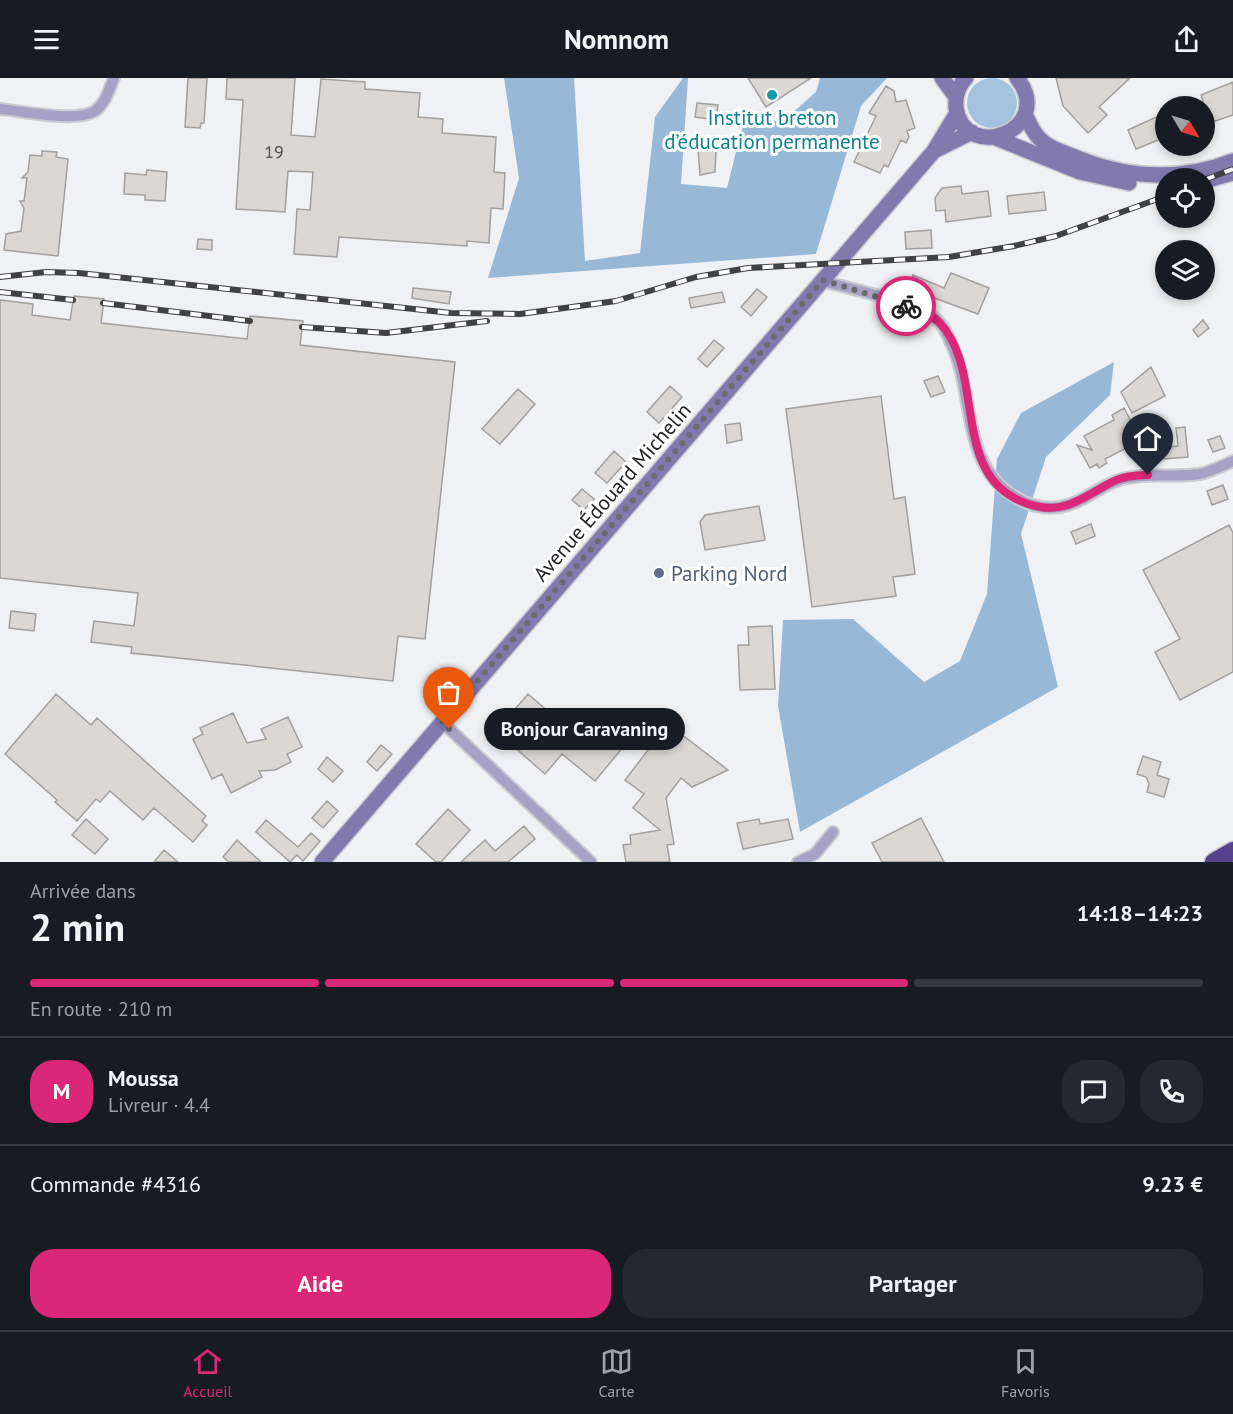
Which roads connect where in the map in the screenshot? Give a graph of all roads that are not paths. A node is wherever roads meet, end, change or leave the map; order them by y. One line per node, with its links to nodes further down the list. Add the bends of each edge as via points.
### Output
1 (114, 78): 6 (street, via 105,100 94,111 74,117)
2 (942, 78): 5 (main road)
3 (966, 78): 5 (main road, Avenue Édouard Michelin)
4 (1021, 80): 7 (main road, via 1026,94)
5 (957, 105): 8 (main road, via 963,124); 10 (main road, Avenue Édouard Michelin)
6 (0, 109)
7 (1025, 114): 9 (main road, via 1014,130); 11 (main road, via 1034,133 1047,145 1119,171 1168,176)
8 (972, 132): 9 (main road); 10 (main road, Avenue Édouard Michelin)
9 (996, 138): 14 (main road, via 1080,172)
10 (934, 151): 15 (main road, Avenue Édouard Michelin)
11 (1233, 161)
12 (1233, 172): 13 (main road)
13 (1215, 178)
14 (1155, 185)
15 (823, 280): 16 (street, via 922,310 939,321 962,370 978,456 1004,491 1020,500 1041,507 1058,507 1076,503 1114,481 1134,475 1199,474); 17 (main road, Avenue Édouard Michelin)
16 (1233, 461)
17 (442, 722): 20 (main road, Avenue Édouard Michelin); 21 (street)
18 (833, 832): 22 (street, via 815,854)
19 (1233, 851): 23 (highway)
20 (322, 862)
21 (591, 862)
22 (798, 862)
23 (1214, 862)

